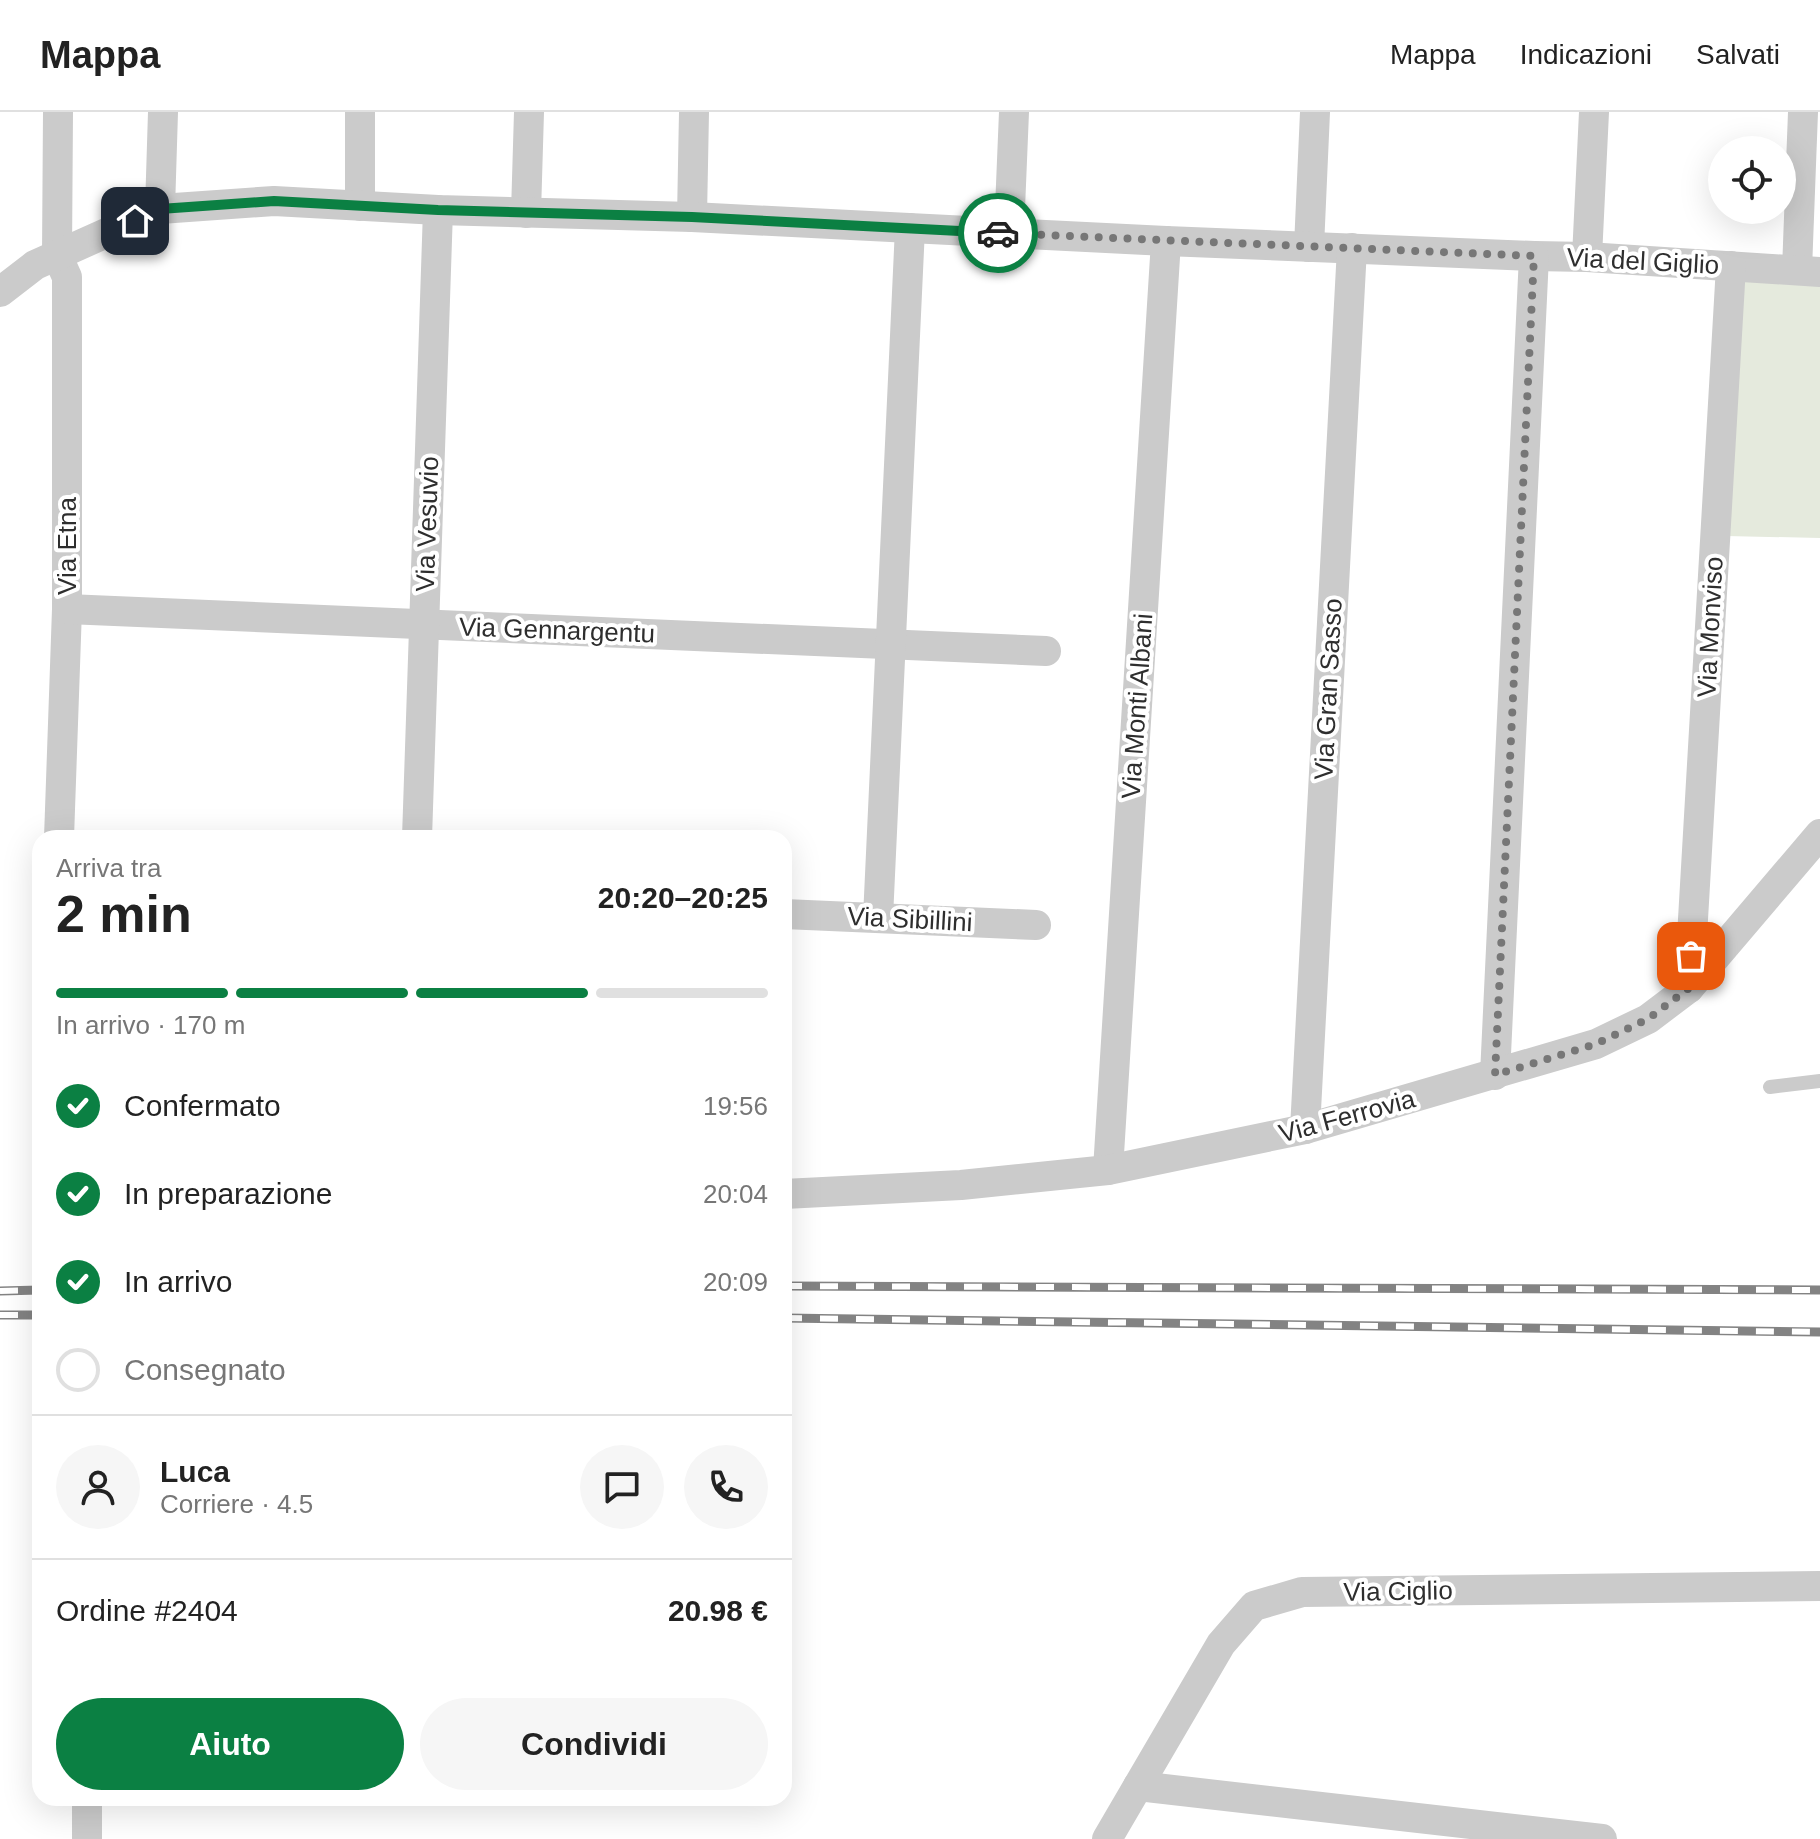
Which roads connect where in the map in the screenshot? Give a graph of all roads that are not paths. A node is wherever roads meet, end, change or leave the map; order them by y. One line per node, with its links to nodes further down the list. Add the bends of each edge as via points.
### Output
1 (58, 112): 20 (street, Via Etna)
2 (163, 112): 11 (street)
3 (360, 112): 10 (street)
4 (529, 112): 13 (street)
5 (694, 112): 14 (street)
6 (1014, 112): 16 (street)
7 (1315, 112): 18 (street)
8 (1594, 112): 22 (street)
9 (1803, 112): 24 (street)
10 (360, 206): 11 (street, Via del Giglio, via 274,201); 12 (street, Via del Giglio)
11 (160, 209): 20 (street, Via del Giglio)
12 (438, 210): 13 (street, Via del Giglio); 27 (street, Via Vesuvio)
13 (526, 213): 14 (street, Via del Giglio)
14 (692, 217): 15 (street, Via del Giglio)
15 (910, 228): 16 (street, Via del Giglio); 28 (street)
16 (1009, 233): 17 (street, Via del Giglio)
17 (1166, 241): 18 (street, Via del Giglio); 41 (street, Via Monti Albani)
18 (1309, 247): 19 (street, Via del Giglio)
19 (1352, 248): 21 (street, Via del Giglio); 40 (street, Via Gran Sasso)
20 (57, 255): 25 (street, Via del Giglio); 26 (street, Via Etna, via 67,277)
21 (1534, 256): 22 (street, Via del Giglio); 37 (street)
22 (1587, 257): 23 (street, Via del Giglio)
23 (1731, 266): 24 (street, Via del Giglio); 36 (street, Via Monviso)
24 (1808, 271)
25 (0, 292)
26 (67, 609): 27 (street, Via Gennargentu); 30 (street, Via Etna)
27 (423, 624): 28 (street, Via Gennargentu); 31 (street, Via Vesuvio)
28 (891, 644): 29 (street, Via Gennargentu); 34 (street)
29 (1046, 651)
30 (59, 830)
31 (417, 830)
32 (1820, 834): 36 (street, Via Ferrovia)
33 (792, 914): 34 (street, Via Sibillini)
34 (878, 918): 35 (street, Via Sibillini)
35 (1036, 925)
36 (1689, 988): 37 (street, Via Ferrovia, via 1648,1019 1596,1044)
37 (1495, 1075): 40 (street, Via Ferrovia)
38 (1820, 1081): 39 (lane)
39 (1770, 1087)
40 (1305, 1129): 41 (street, Via Ferrovia)
41 (1108, 1170): 42 (street, Via Ferrovia, via 961,1185)
42 (792, 1194)
43 (1820, 1586): 44 (street, Via Ciglio, via 1302,1592 1266,1602 1254,1606 1221,1644)
44 (1138, 1786): 47 (street, Via Ciglio); 48 (street)
45 (87, 1806): 46 (street)
46 (87, 1839)
47 (1107, 1839)
48 (1602, 1839)

